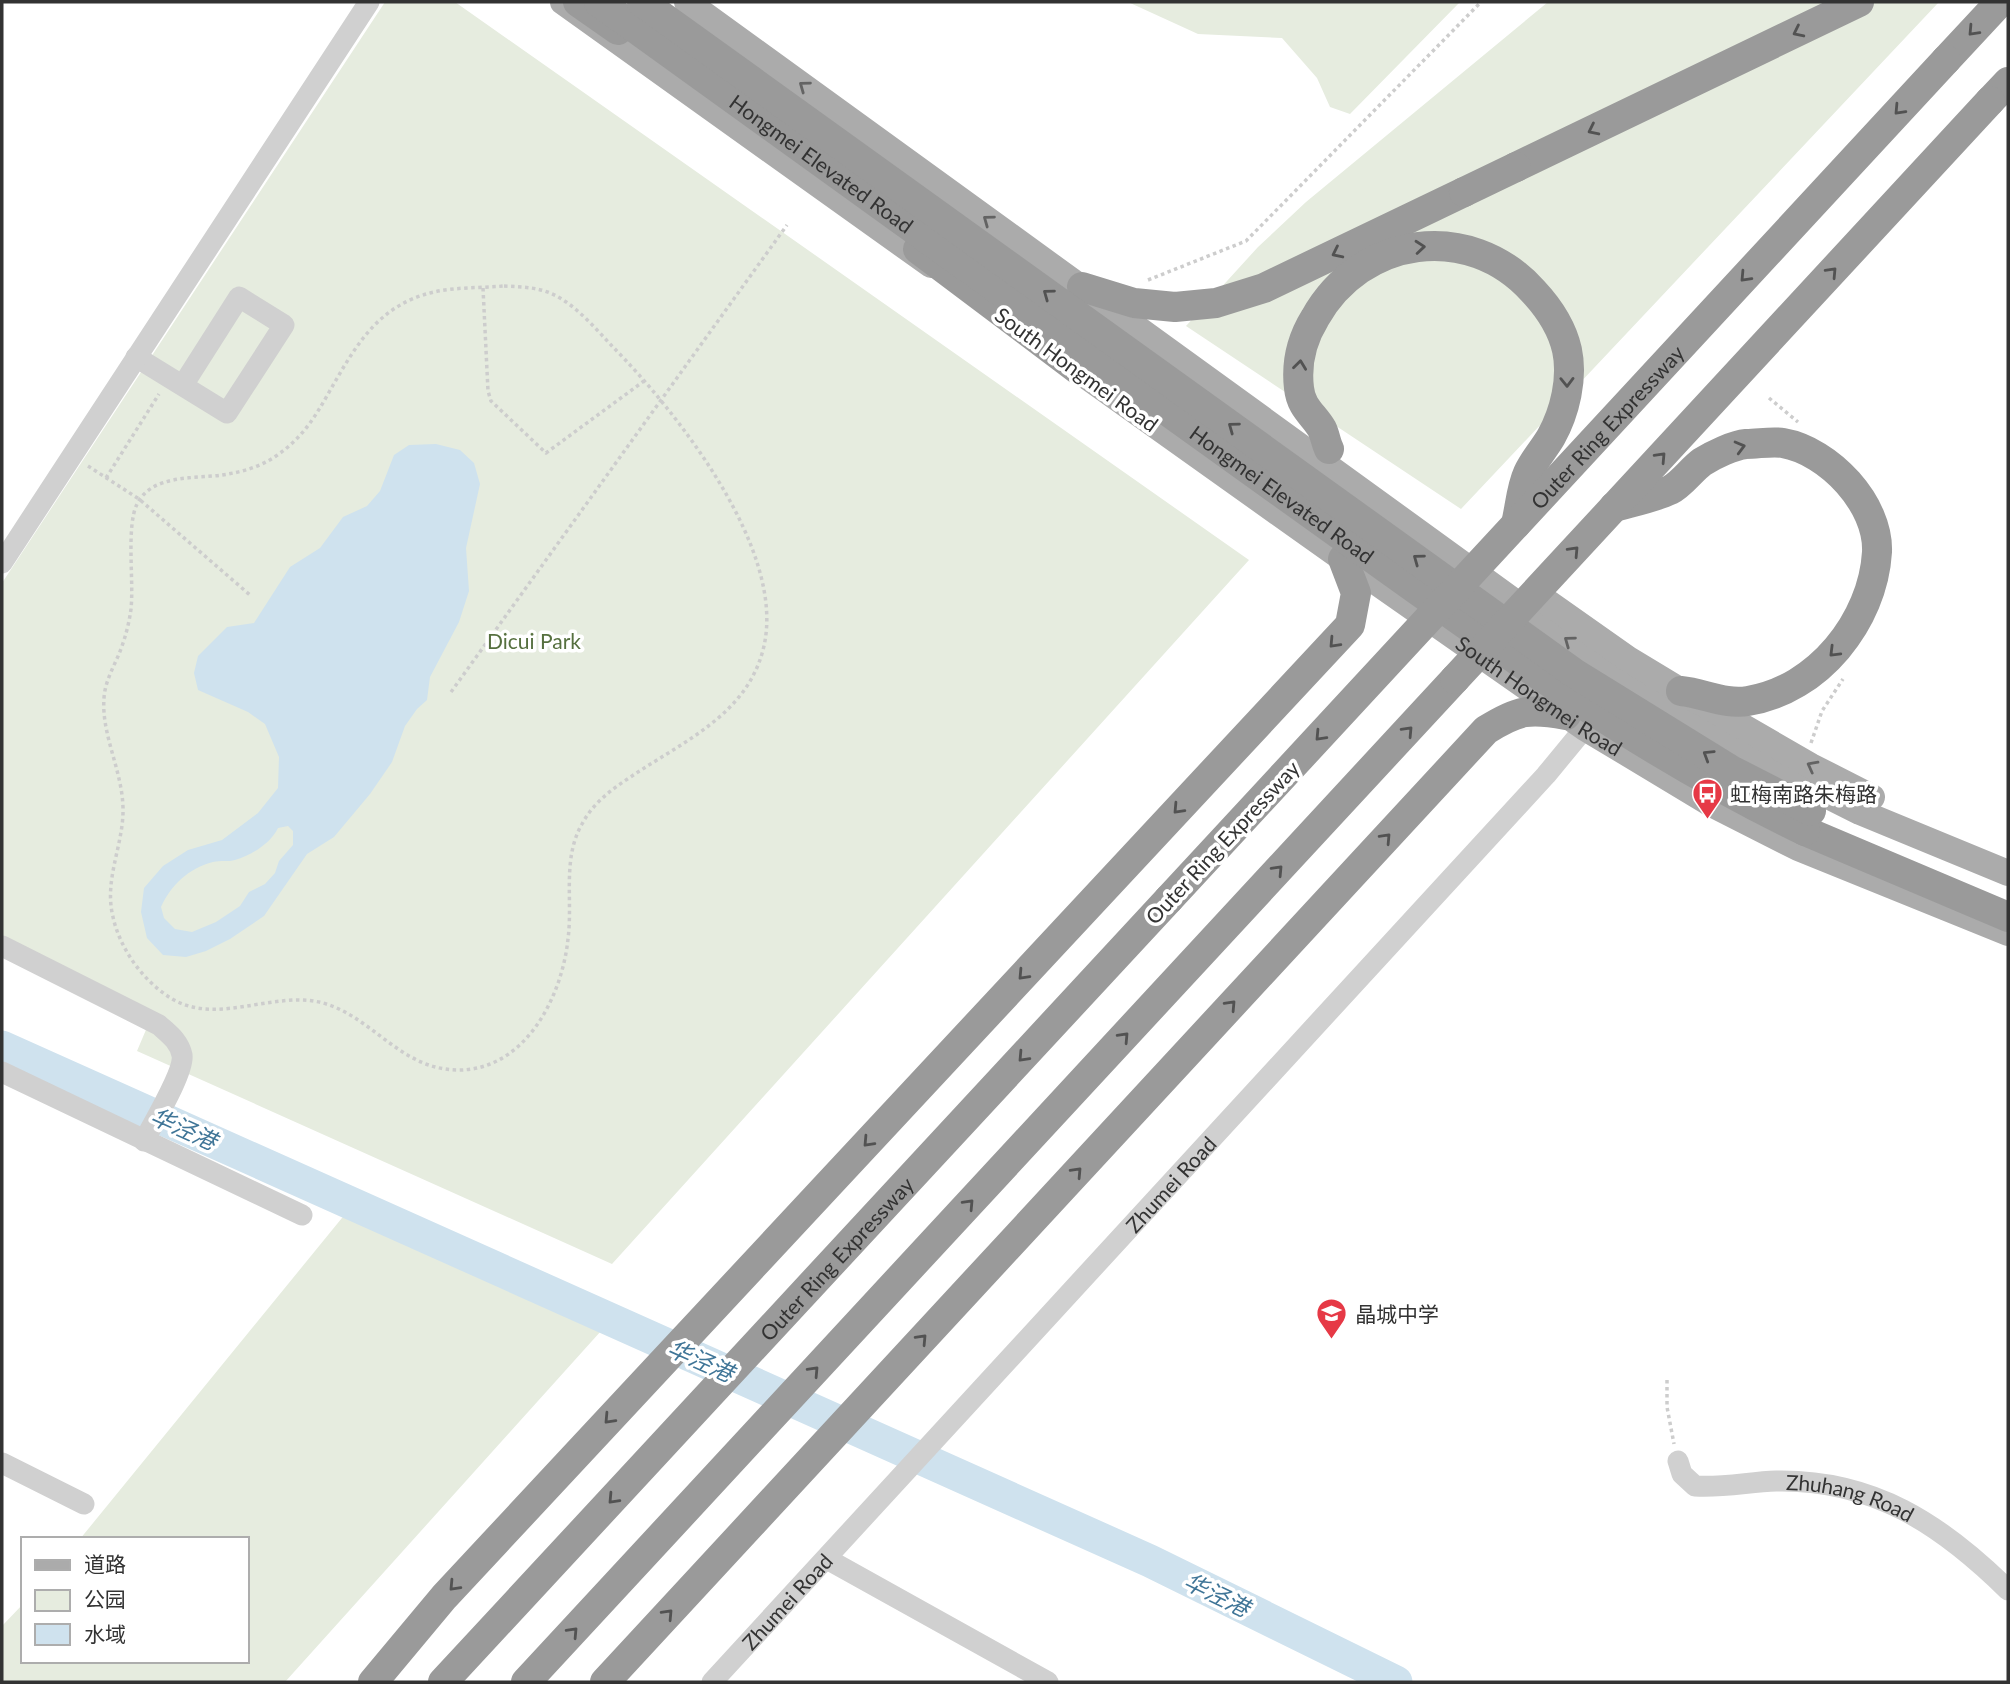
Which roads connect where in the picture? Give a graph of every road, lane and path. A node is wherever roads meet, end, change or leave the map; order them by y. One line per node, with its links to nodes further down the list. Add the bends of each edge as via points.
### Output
1 (369, 2): 16 (street)
2 (563, 2): 17 (main road, South Hongmei Road)
3 (579, 2): 17 (highway, via 816,172)
4 (599, 2): 41 (highway, Hongmei Elevated Road, bridge, via 1562,692 1758,808)
5 (642, 2): 40 (highway, Hongmei Elevated Road, one-way to 5, bridge, via 1772,791 1574,673)
6 (687, 2): 13 (main road, one-way to 6)
7 (1481, 2): 12 (path, via 1246,241)
8 (1859, 2): 13 (highway, one-way to 13, bridge, via 1264,288 1216,303 1175,307 1135,303)
9 (2000, 2): 28 (highway, Outer Ring Expressway, one-way to 28, bridge)
10 (1999, 91): 27 (highway, one-way to 10, bridge)
11 (787, 225): 21 (path)
12 (1144, 282)
13 (1082, 287): 15 (main road)
14 (482, 288): 18 (path, via 533,287 557,296); 18 (path, via 491,401 546,453); 26 (path, via 438,291 389,310 346,362 312,423 274,458 253,469 157,484)
15 (1130, 322): 23 (main road, via 1151,327 1179,343); 33 (main road, one-way to 15)
16 (136, 357): 19 (street); 24 (street)
17 (1080, 371): 29 (main road, South Hongmei Road)
18 (644, 381): 21 (path)
19 (176, 382): 19 (street, via 227,412 284,325 239,297); 25 (path)
20 (1769, 398): 22 (path)
21 (661, 400): 26 (path, via 717,480 754,552 767,611 761,659 734,705 593,806 573,844 568,940 553,995 527,1040 509,1054 472,1069 427,1065 335,1007 313,1000 197,1010 162,992 134,963 111,914 110,886 123,802 103,698 128,627 133,520); 35 (path)
22 (1799, 422)
23 (1329, 449): 28 (highway, one-way to 28, via 1299,392 1298,367 1305,335 1326,297 1356,269 1401,248 1442,245 1486,256 1521,278 1549,309 1567,349 1568,393 1553,434 1528,474); 34 (main road, via 1628,659)
24 (71, 456): 25 (path); 30 (street)
25 (106, 478): 26 (path)
26 (139, 499): 31 (path)
27 (1614, 507): 34 (highway, one-way to 34, via 1672,489 1704,461 1742,445 1783,443 1818,457 1846,479 1868,510 1877,550 1870,594 1846,640 1815,671 1777,693 1746,702); 55 (highway, one-way to 27, bridge)
28 (1516, 524): 54 (highway, Outer Ring Expressway, one-way to 54, bridge)
29 (1343, 559): 36 (main road, South Hongmei Road); 53 (highway, one-way to 53, via 1356,593 1350,625 444,1597)
30 (2, 563)
31 (250, 595)
32 (1843, 679): 37 (path, via 1822,711 1811,740)
33 (1625, 681): 36 (street, Zhumei Road); 39 (main road, via 1763,764 1860,812)
34 (1681, 691): 37 (main road)
35 (451, 692)
36 (1576, 721): 42 (main road, South Hongmei Road, via 1713,805 1798,848); 51 (street, Zhumei Road, via 1546,775); 56 (highway, one-way to 36, via 1486,730 1510,715 1538,710)
37 (1811, 766): 38 (main road, one-way to 37, via 1862,793)
38 (2008, 853)
39 (2008, 873)
40 (2008, 895)
41 (2008, 917)
42 (2008, 933)
43 (2, 946): 45 (street, via 159,1025 176,1041 183,1058 176,1081)
44 (2, 1072): 45 (street)
45 (144, 1141): 46 (street)
46 (302, 1215)
47 (1667, 1380): 48 (path, via 1667,1408)
48 (1678, 1461): 52 (street, Zhuhang Road, via 1686,1480 1695,1486 1777,1481 1875,1496 1902,1508 1963,1549)
49 (2, 1463): 50 (street)
50 (84, 1504)
51 (827, 1559): 57 (street, Zhumei Road); 58 (street)
52 (2008, 1590)
53 (373, 1682)
54 (443, 1682)
55 (526, 1682)
56 (605, 1682)
57 (712, 1682)
58 (1048, 1682)

